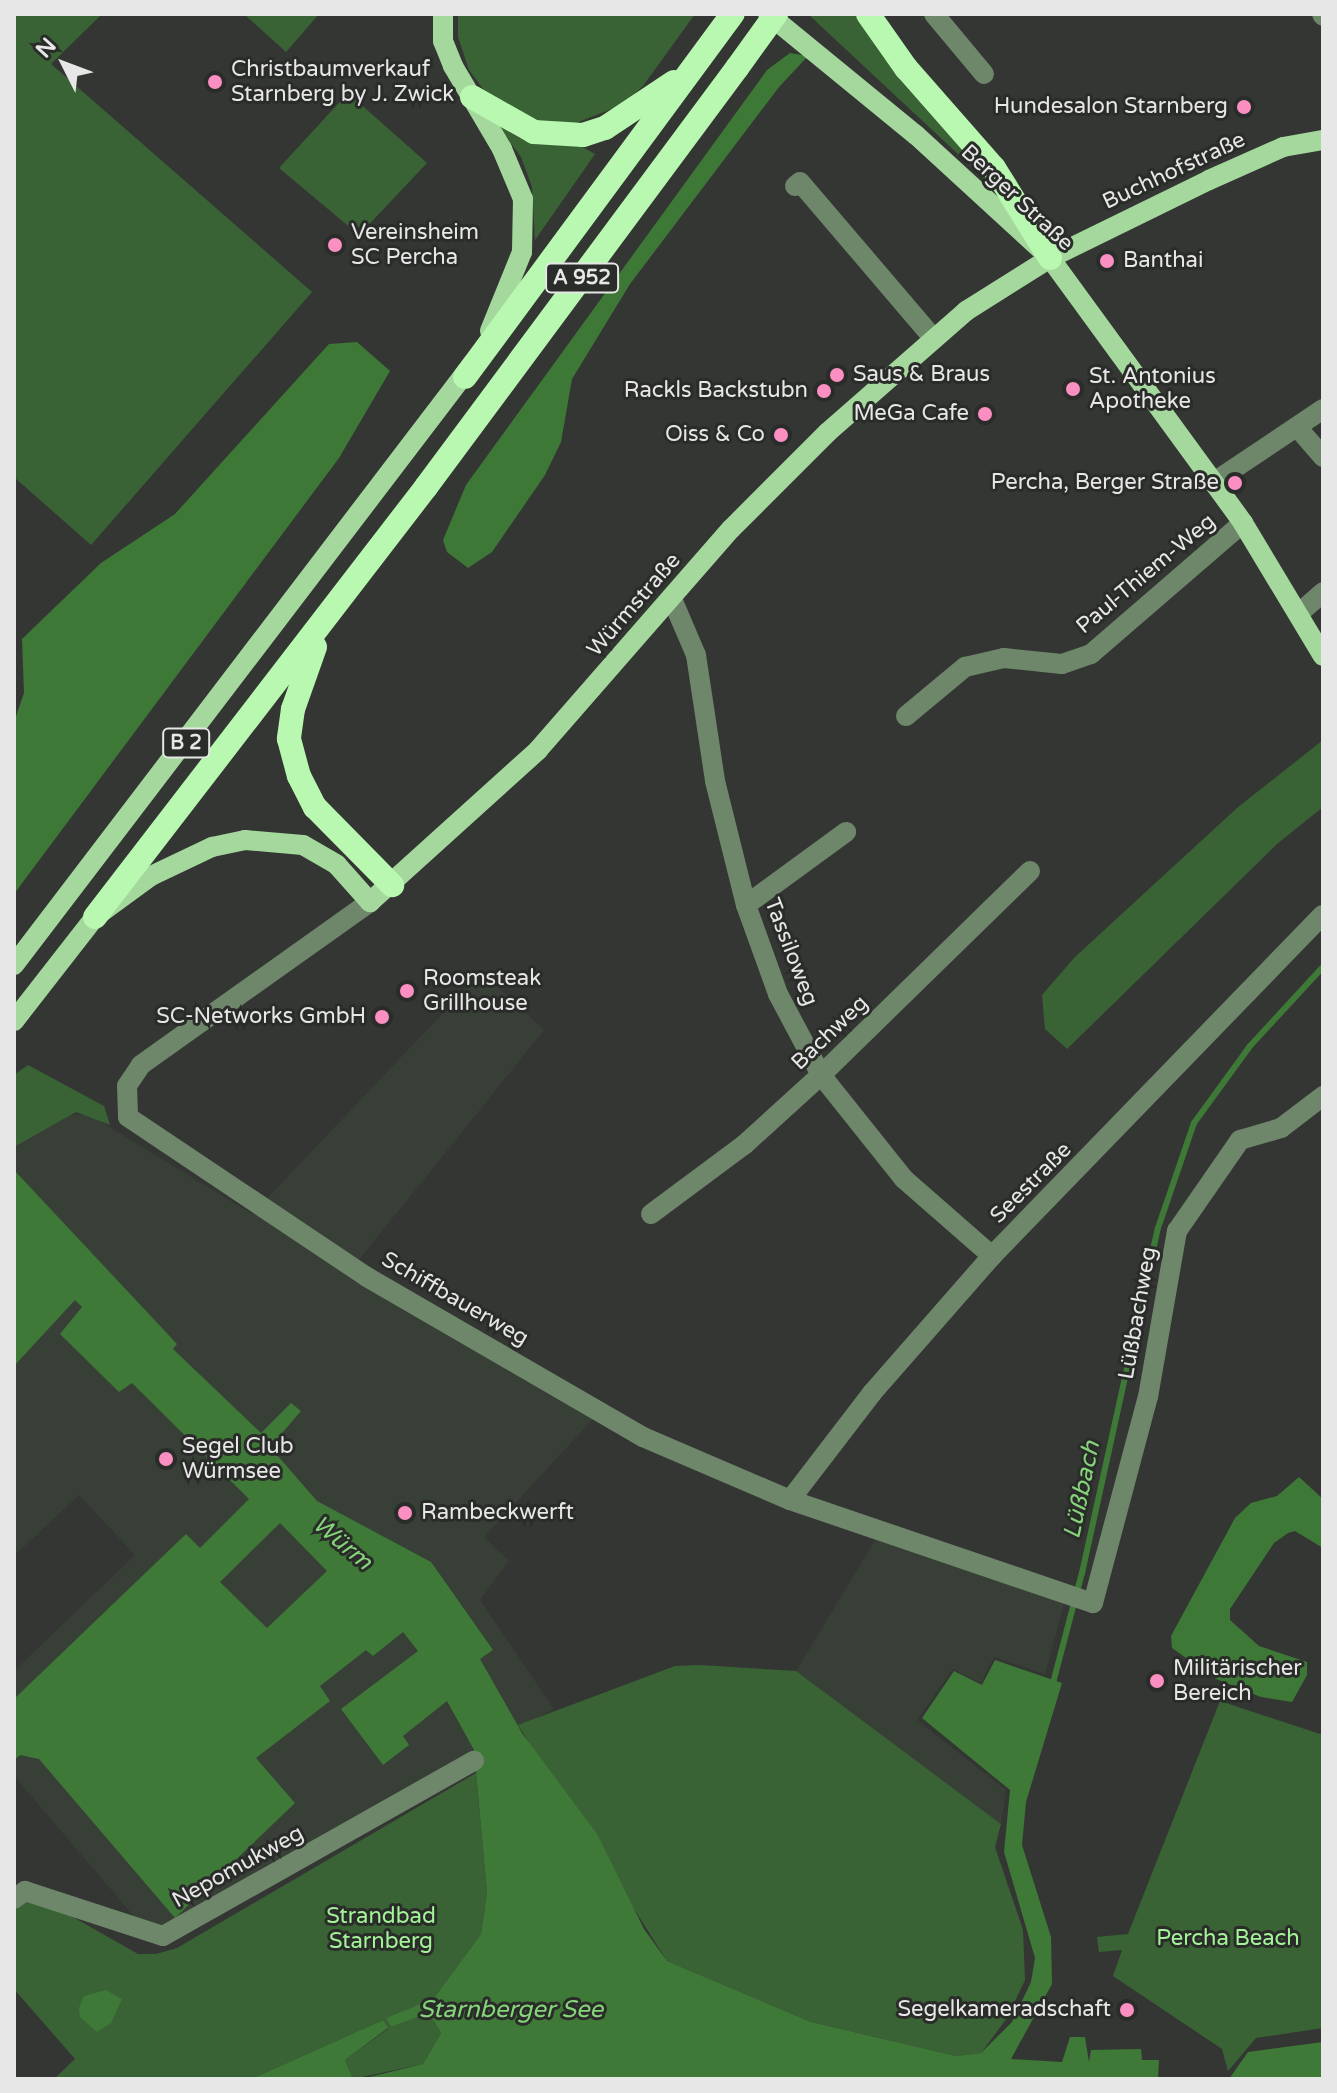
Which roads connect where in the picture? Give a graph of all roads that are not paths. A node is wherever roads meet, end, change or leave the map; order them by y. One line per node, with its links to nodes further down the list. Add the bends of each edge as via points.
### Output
1 (443, 14): 9 (main road, via 443,41)
2 (733, 14): 7 (highway, A 952)
3 (768, 14): 12 (main road, Berger Straße, via 916,135)
4 (776, 14): 20 (highway, A 952, bridge)
5 (868, 14): 12 (highway, via 906,68 994,168)
6 (934, 14): 8 (street)
7 (702, 57): 9 (highway, via 635,111 583,135 534,132); 14 (highway, A 952)
8 (984, 74)
9 (472, 97): 14 (main road, via 514,172 526,230 508,292)
10 (1323, 140): 12 (main road, Buchhofstraße, via 1283,147)
11 (795, 186): 13 (street, via 800,182)
12 (1050, 258): 13 (main road, Würmstraße, via 966,311); 18 (main road, Berger Straße)
13 (934, 339): 22 (main road, Würmstraße, via 828,432 731,529)
14 (465, 377): 33 (main road, B 2)
15 (1323, 409): 16 (street)
16 (1297, 427): 17 (street); 18 (street)
17 (1323, 457)
18 (1214, 482): 19 (main road, Berger Straße)
19 (1243, 523): 23 (main road, Berger Straße); 25 (street, Paul-Thiem-Weg, via 1091,654 1062,664 1004,658 965,667)
20 (345, 592): 28 (highway, via 305,667 289,739 315,807); 32 (highway, A 952)
21 (1323, 592): 23 (street)
22 (672, 599): 28 (main road, Würmstraße, via 538,750); 30 (street, Tassiloweg, via 696,655 715,781)
23 (1298, 614): 24 (main road, Berger Straße)
24 (1323, 656)
25 (906, 716)
26 (846, 832): 30 (street)
27 (1030, 871): 35 (street, Bachweg)
28 (392, 885): 29 (main road, Würmstraße)
29 (370, 902): 32 (main road, via 337,865 303,845 245,840 212,847 162,870); 39 (street, Schiffbauerweg, via 141,1065 127,1086 128,1117 367,1277 630,1429)
30 (746, 905): 35 (street, Tassiloweg, via 778,994)
31 (1323, 915): 38 (street, Seestraße)
32 (95, 917): 34 (main road)
33 (14, 965)
34 (14, 1021)
35 (821, 1075): 37 (street, Bachweg, via 744,1145); 38 (street, Tassiloweg, via 904,1179)
36 (1323, 1096): 40 (street, Lüßbachweg, via 1281,1128 1240,1140 1177,1231 1148,1397)
37 (651, 1214)
38 (992, 1256): 39 (street, Seestraße, via 872,1393)
39 (790, 1500): 40 (street, Schiffbauerweg)
40 (1093, 1603)
41 (474, 1761): 42 (street, Nepomukweg, via 163,1936 25,1891)
42 (14, 1899)

